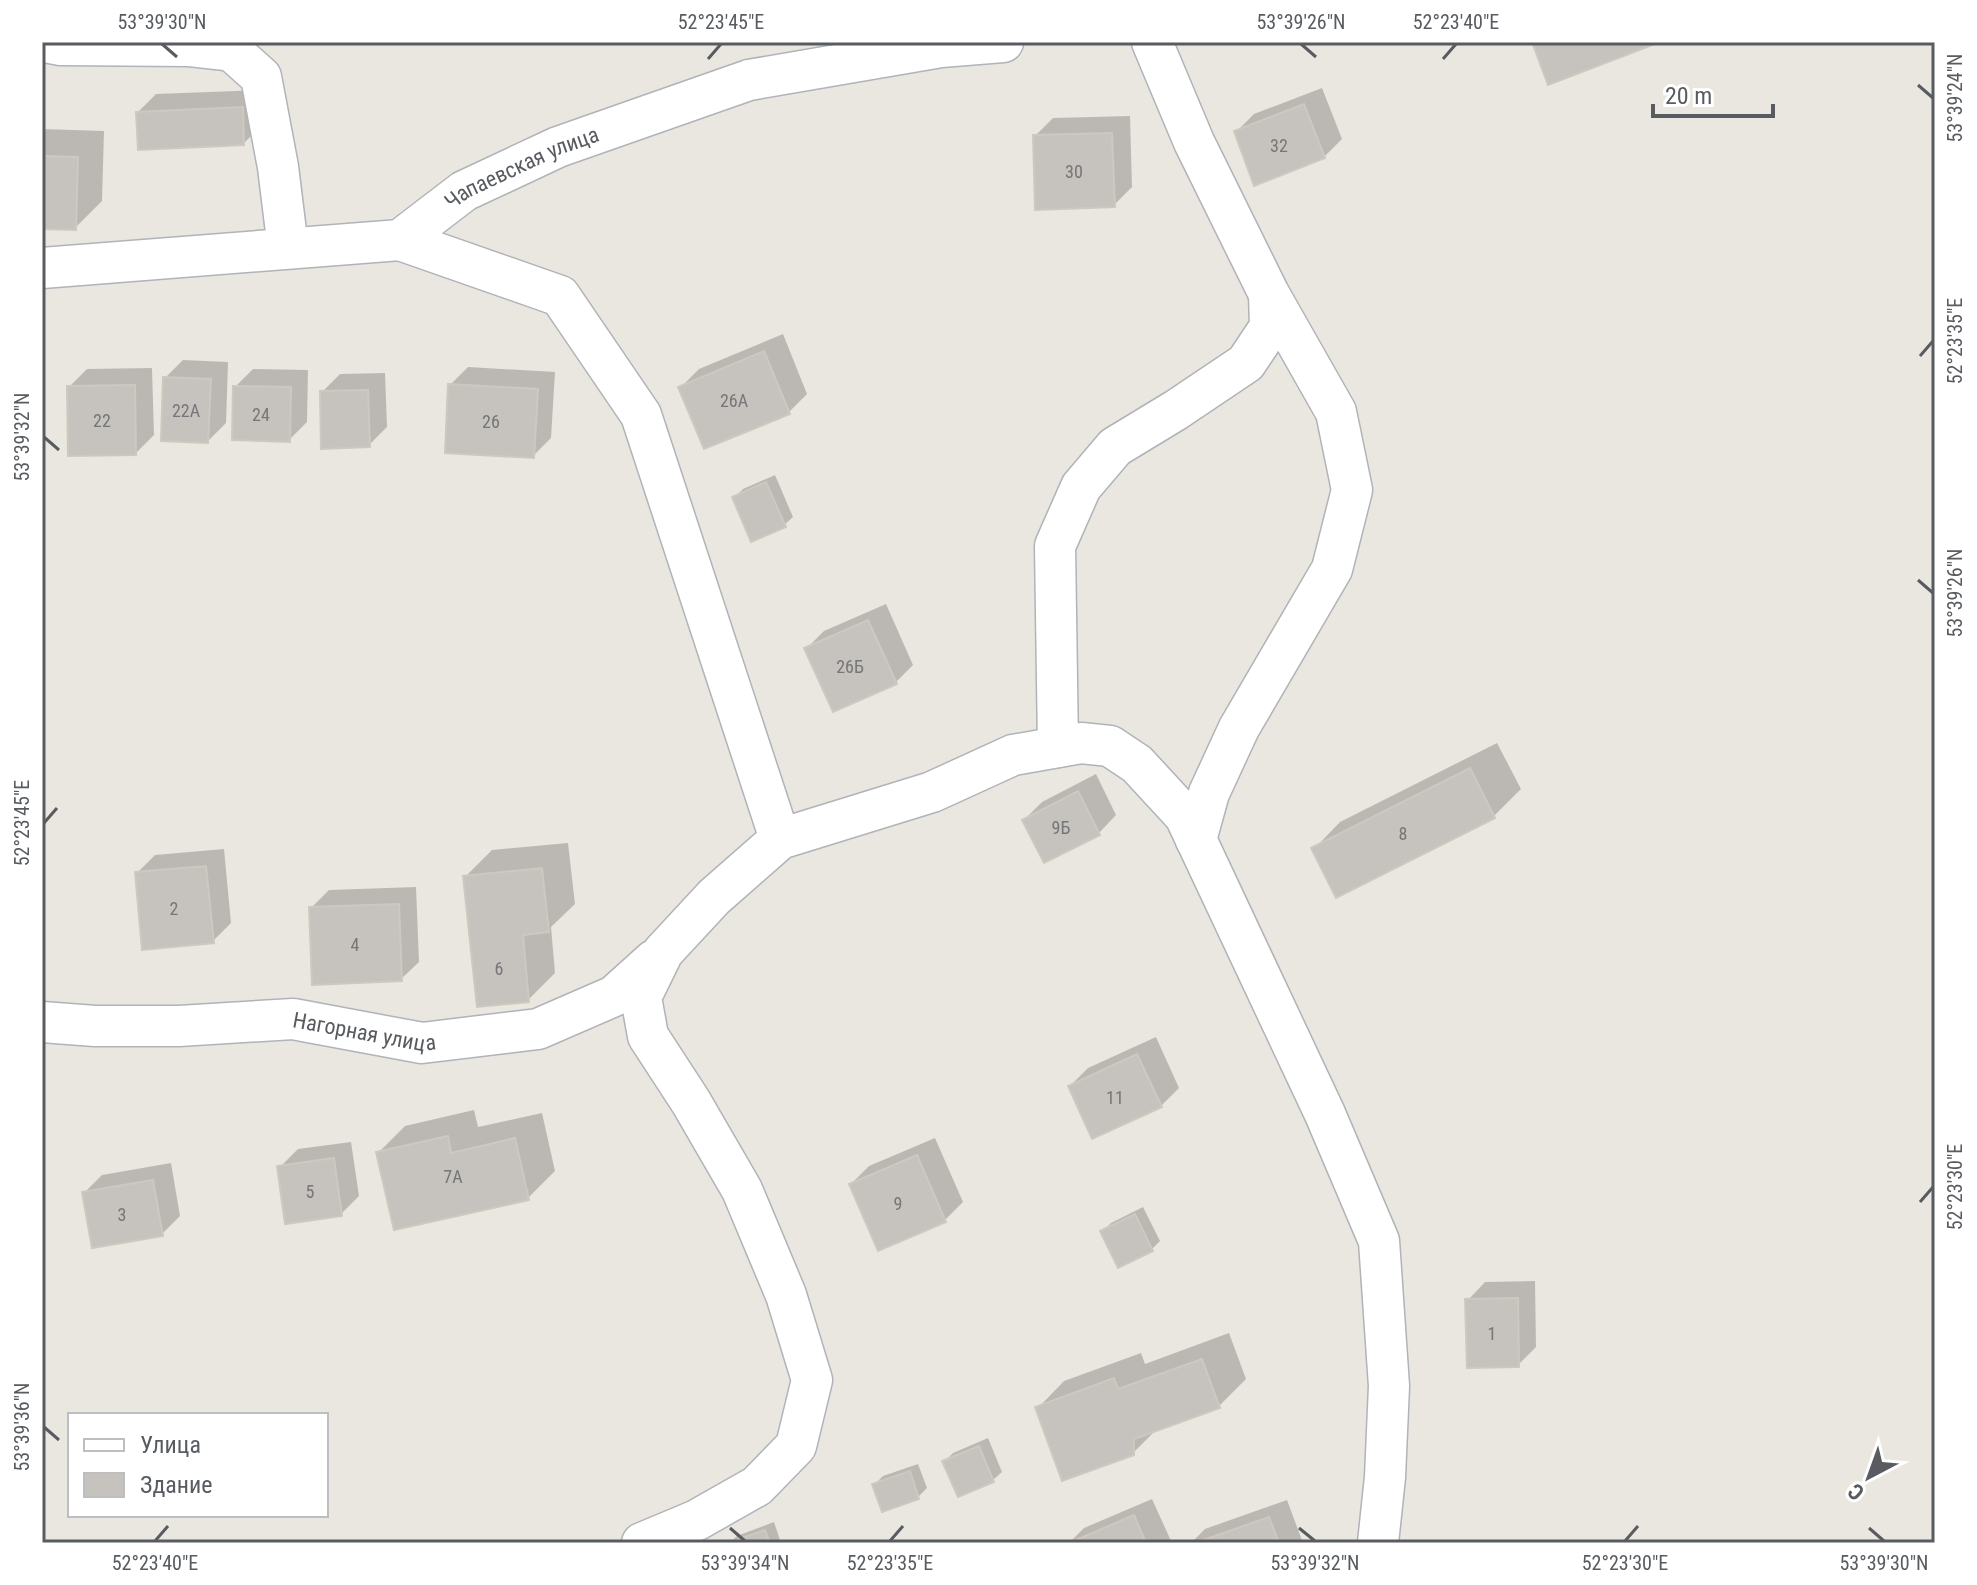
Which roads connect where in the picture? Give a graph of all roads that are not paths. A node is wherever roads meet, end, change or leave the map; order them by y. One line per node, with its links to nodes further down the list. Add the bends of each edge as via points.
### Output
1 (45, 42): 5 (street, via 232,51 261,77)
2 (1003, 42): 4 (street, Чапаевская улица, via 941,47 749,80 558,147 464,191)
3 (1152, 42): 7 (street, via 1194,142)
4 (400, 240): 5 (street); 9 (street, via 560,296 641,415)
5 (288, 248): 6 (street)
6 (42, 268)
7 (1269, 294): 8 (street, via 1270,327 1246,363 1115,447 1081,487 1055,546); 10 (street, via 1336,412 1352,490 1332,569 1239,728 1209,793)
8 (1058, 747): 9 (street, via 1013,755 932,792); 10 (street, via 1110,746 1137,764 1185,816)
9 (780, 839): 11 (street, via 714,897)
10 (1196, 840): 14 (street, via 1379,1241 1389,1386)
11 (663, 952): 12 (street, Нагорная улица, via 614,996 538,1029 422,1043 293,1019 179,1026); 13 (street, via 641,997 648,1036 742,1190 786,1295 812,1380 796,1446 757,1486)
12 (42, 1022)
13 (642, 1543)
14 (1378, 1543)

